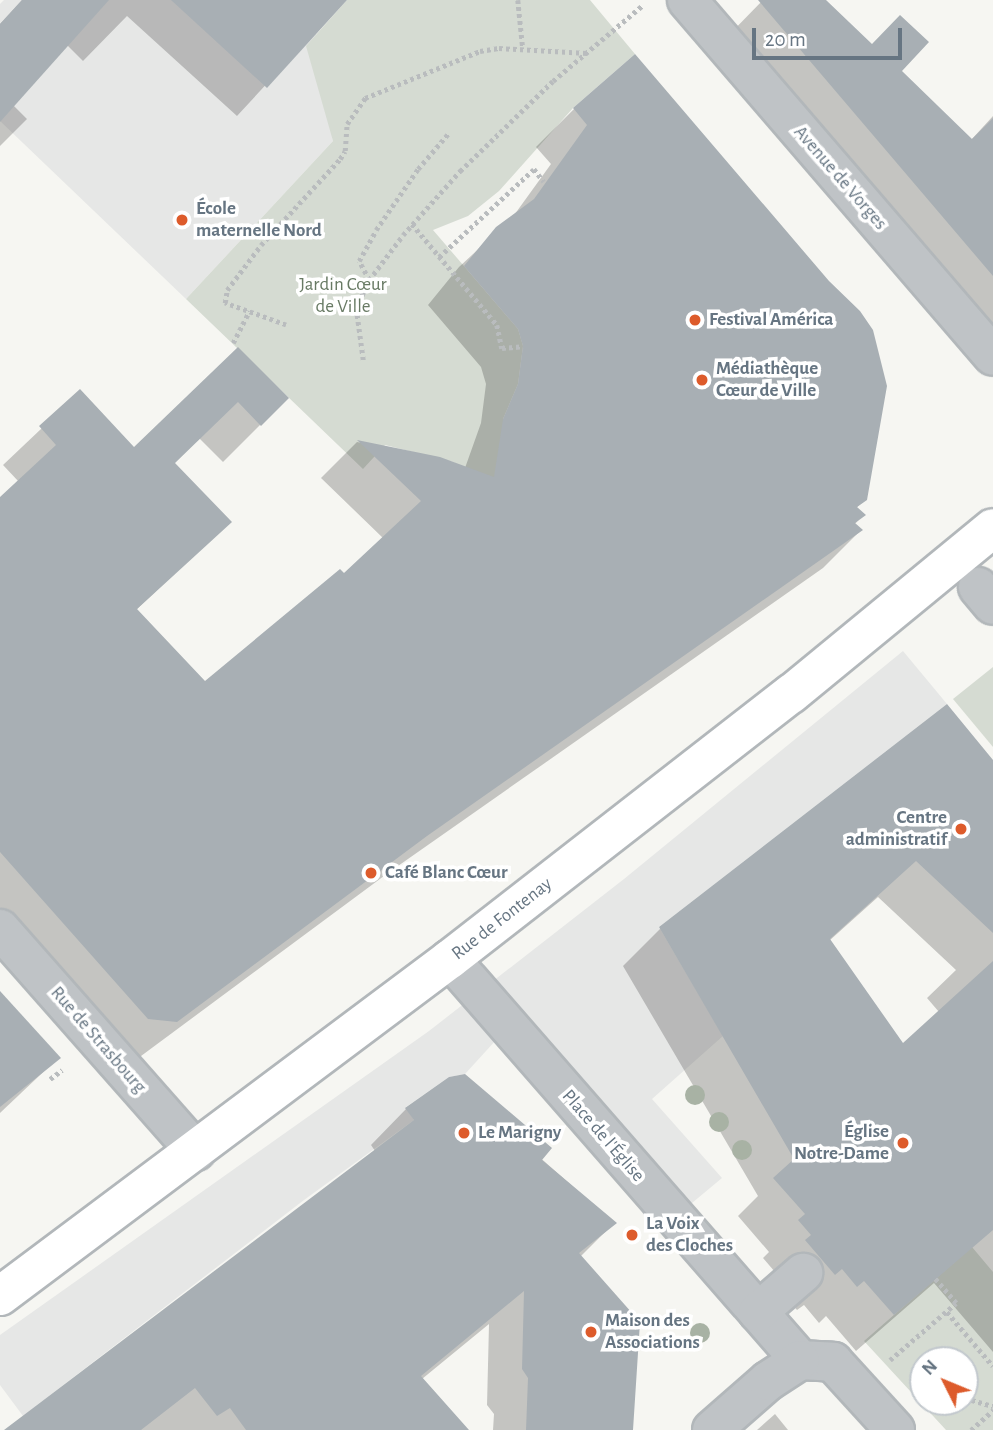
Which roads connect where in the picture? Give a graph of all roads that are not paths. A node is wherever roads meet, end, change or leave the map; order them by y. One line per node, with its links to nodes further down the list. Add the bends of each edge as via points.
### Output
1 (687, 0): 2 (street, Avenue de Vorges)
2 (993, 356)
3 (993, 528): 5 (main road, Rue de Fontenay, via 791,694)
4 (0, 929): 6 (street, Rue de Strasbourg)
5 (450, 959): 6 (main road, Rue de Fontenay); 9 (street, Place de l'Église)
6 (196, 1151): 8 (main road, Rue de Fontenay)
7 (803, 1273): 9 (street)
8 (0, 1296)
9 (758, 1312): 10 (street, Place de l'Église)
10 (800, 1360): 11 (street); 12 (street, via 833,1362)
11 (712, 1430)
12 (895, 1430)

